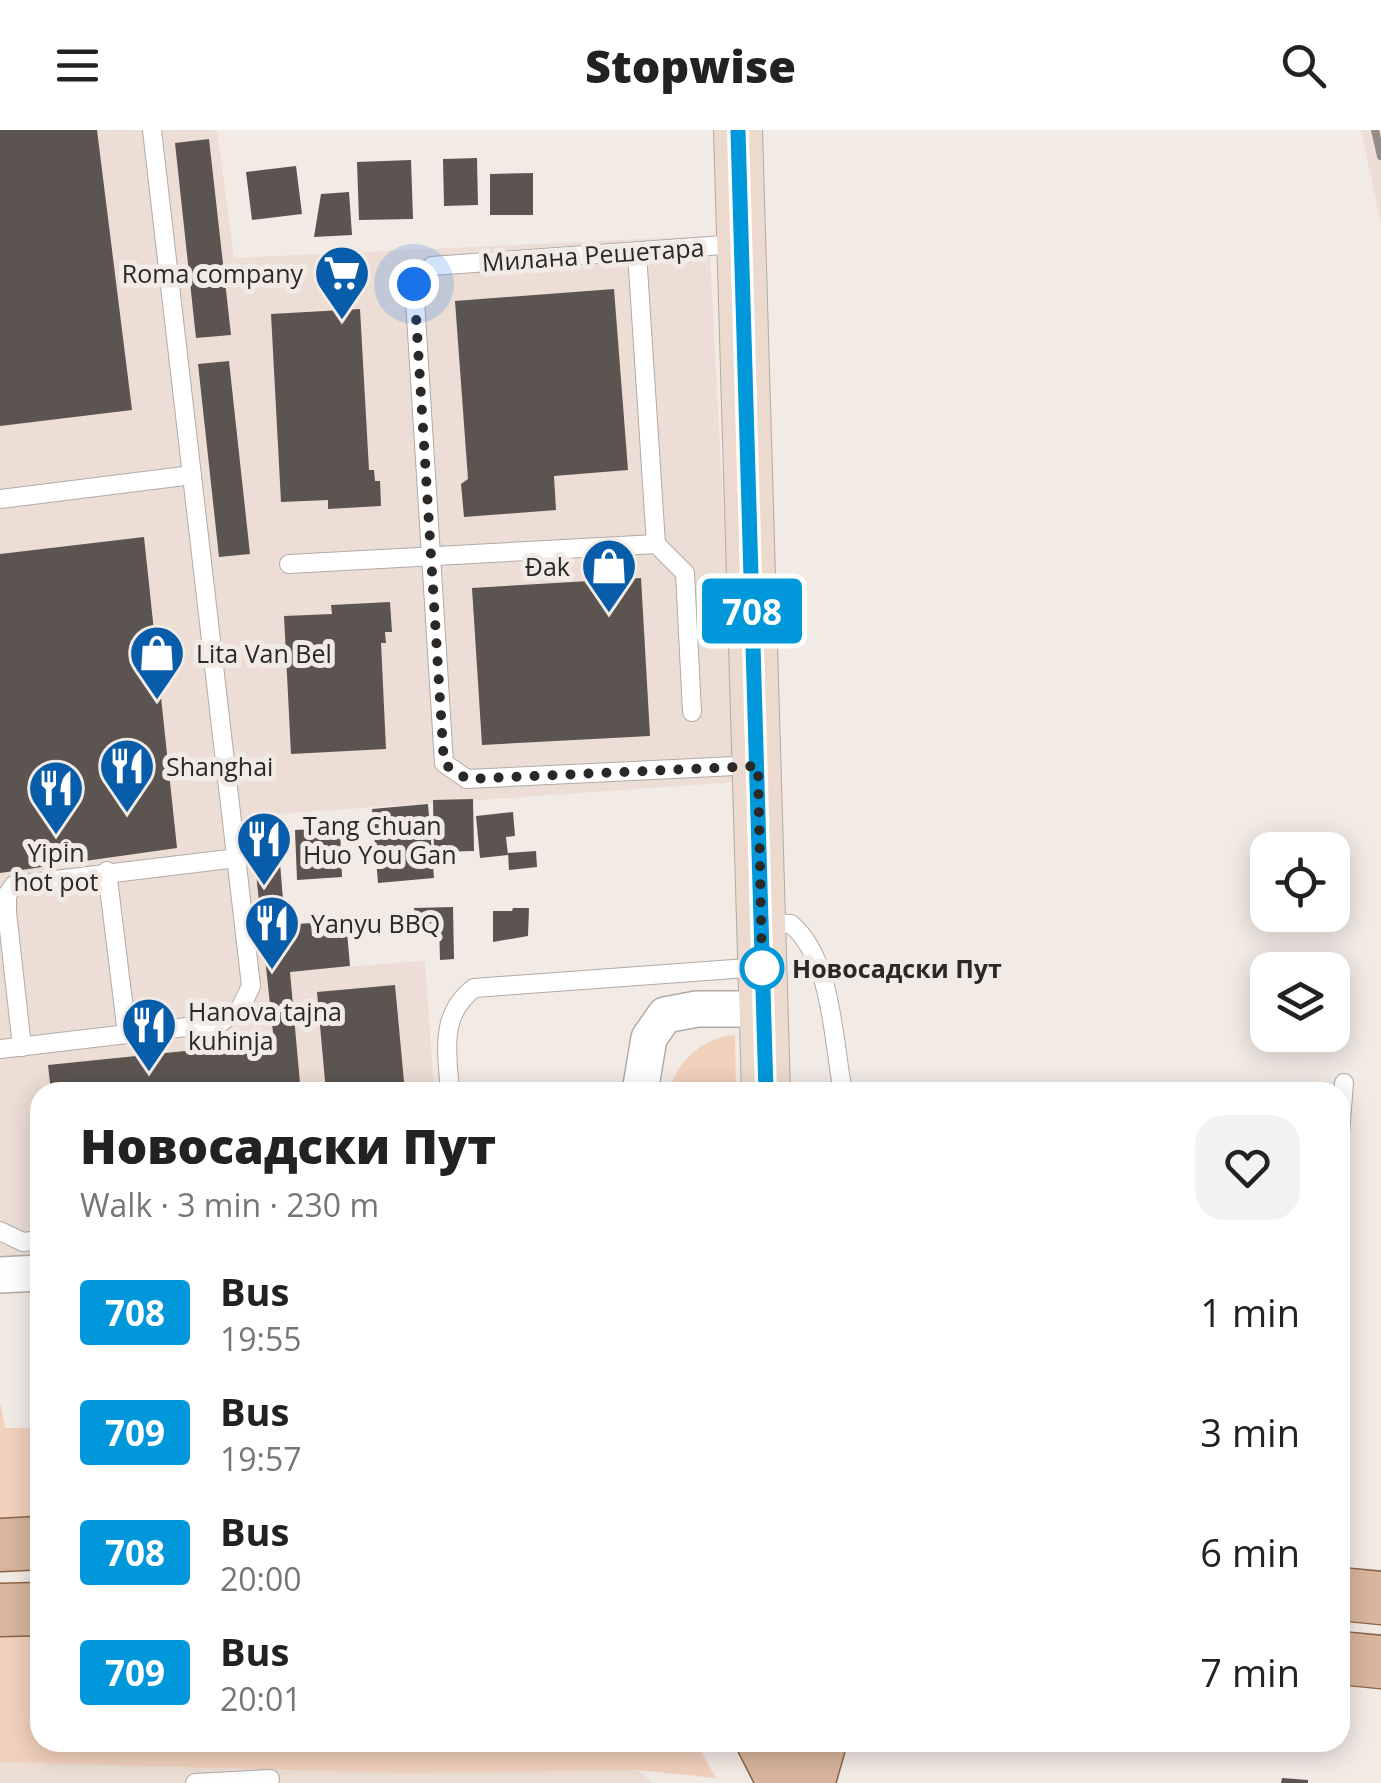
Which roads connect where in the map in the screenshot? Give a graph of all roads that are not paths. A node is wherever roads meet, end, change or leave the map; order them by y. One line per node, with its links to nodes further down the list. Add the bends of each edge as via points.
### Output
1 (152, 130): 5 (lane)
2 (738, 130): 3 (street, Милана Решетара)
3 (738, 244): 4 (lane, Милана Решетара); 11 (street, Милана Решетара)
4 (637, 253): 7 (lane); 8 (lane, Милана Решетара, via 432,266 414,284)
5 (192, 475): 6 (lane); 12 (lane)
6 (0, 498)
7 (656, 544): 8 (lane); 10 (lane, via 685,573)
8 (431, 558): 9 (lane); 11 (lane, Милана Решетара, via 444,764 467,779)
9 (289, 564)
10 (692, 712)
11 (758, 766): 14 (street, Милана Решетара)
12 (237, 858): 13 (lane); 15 (lane, via 251,986 246,1000 220,1023)
13 (106, 872): 15 (lane); 16 (lane, via 25,881 7,895)
14 (762, 966): 18 (lane, via 474,988 458,1000 449,1020); 19 (street, via 696,1009 665,1015 648,1038); 20 (street, Милана Решетара); 21 (lane, via 791,924 808,942 822,978)
15 (127, 1034): 16 (lane)
16 (22, 1047): 17 (lane)
17 (0, 1050)
18 (450, 1082)
19 (641, 1082)
20 (766, 1082)
21 (840, 1082)
22 (0, 1231): 23 (lane)
23 (30, 1241)
24 (30, 1273): 25 (street)
25 (0, 1274)
26 (30, 1543): 27 (main road)
27 (0, 1544)
28 (1350, 1595): 29 (main road)
29 (1381, 1598)
30 (30, 1609): 31 (main road)
31 (0, 1610)
32 (1350, 1659): 33 (main road)
33 (1381, 1662)
34 (270, 1779): 35 (lane)
35 (195, 1783)

